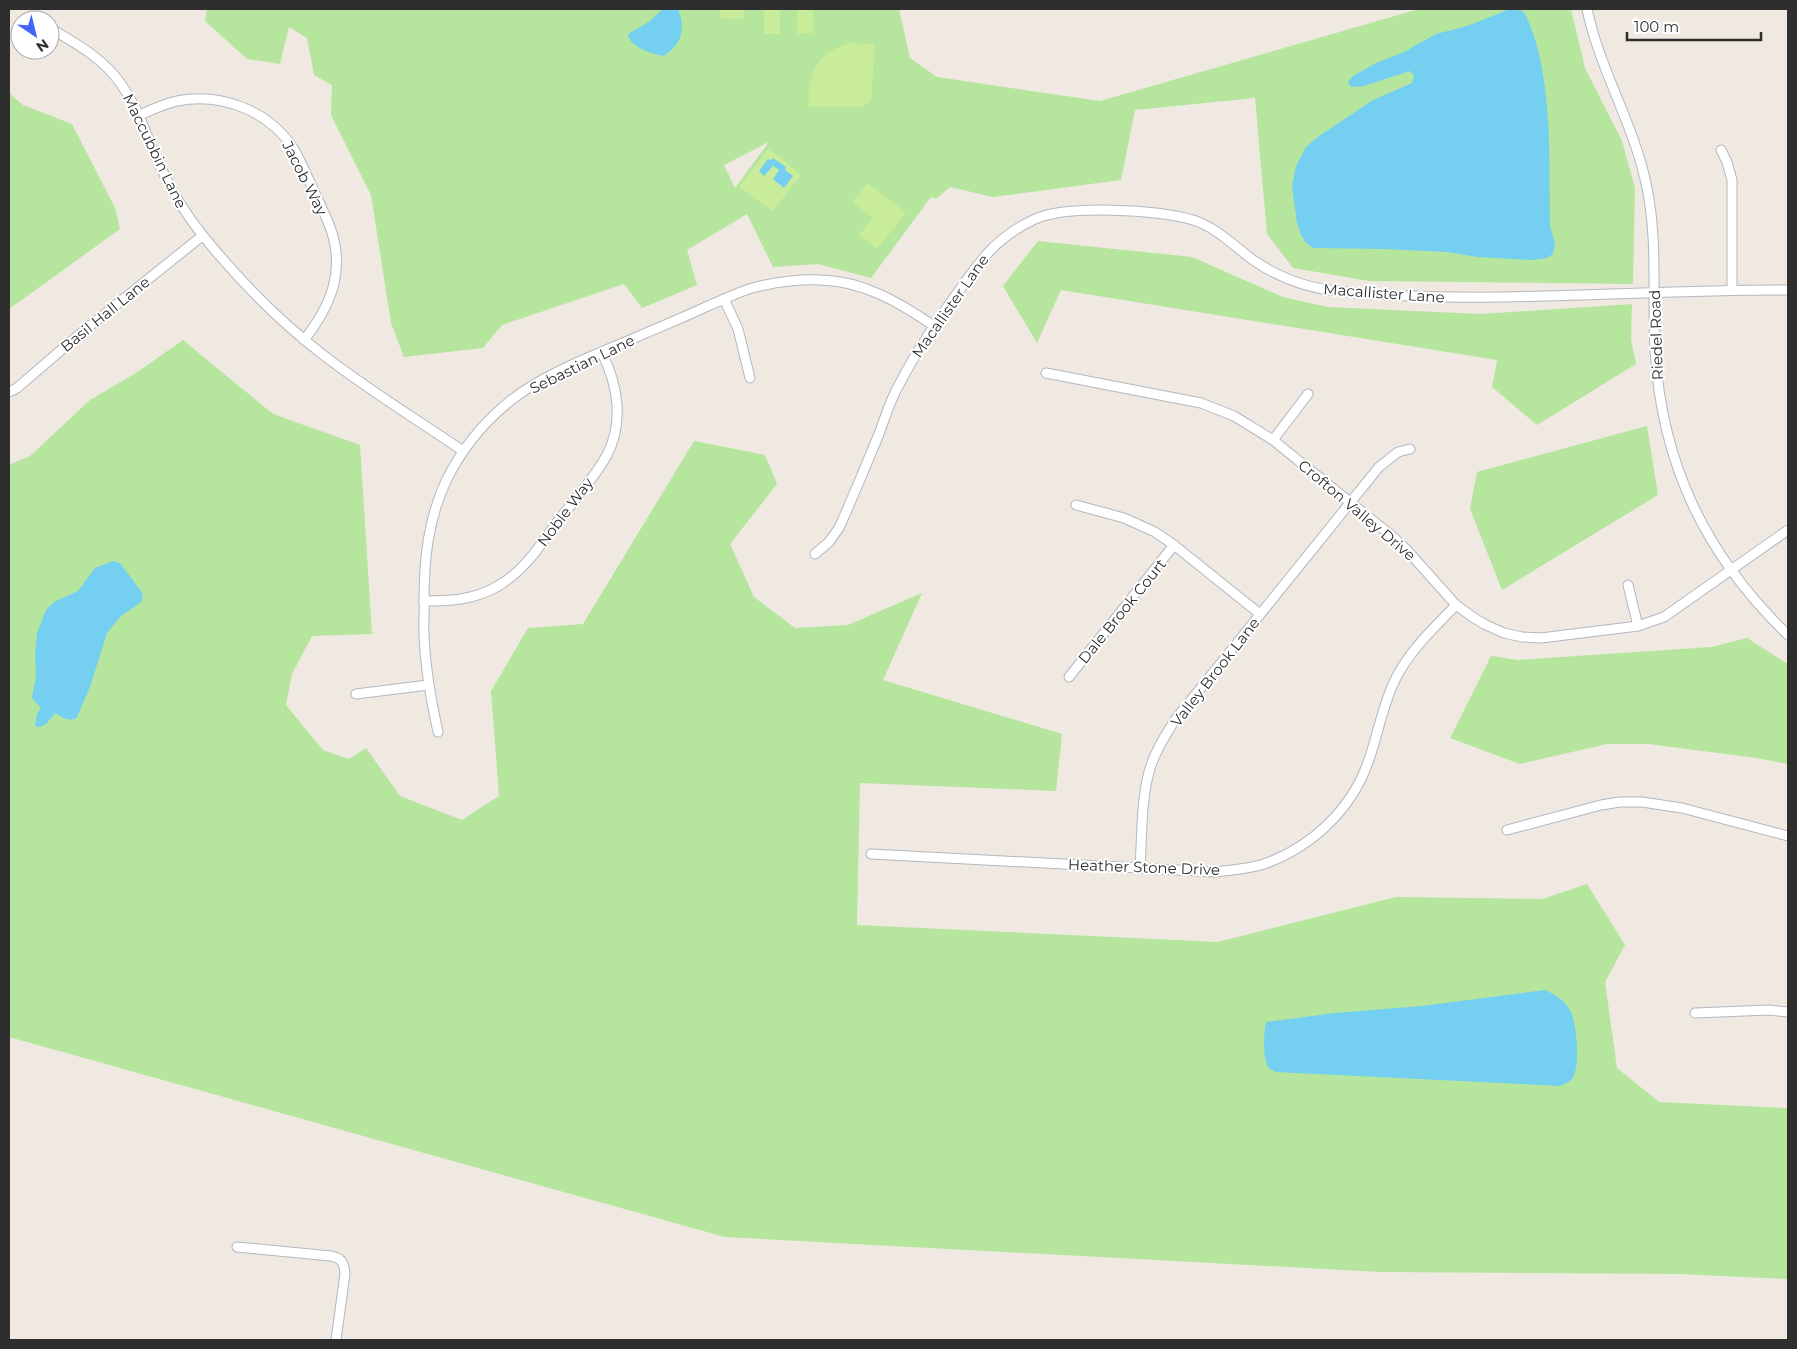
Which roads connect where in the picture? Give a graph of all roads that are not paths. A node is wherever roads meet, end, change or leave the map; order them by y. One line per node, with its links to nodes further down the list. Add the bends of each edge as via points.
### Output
1 (1587, 9): 8 (street, Riedel Road, via 1598,49 1642,162 1652,214)
2 (60, 34): 3 (street, Maccubbin Lane, via 104,64 122,85)
3 (138, 116): 5 (street, Maccubbin Lane, via 171,190); 11 (street, Jacob Way, via 186,99 224,101 258,114 290,144 330,226 336,260 328,306)
4 (1720, 150): 6 (street, via 1732,180)
5 (202, 236): 11 (street, Maccubbin Lane, via 247,287); 15 (street, Basil Hall Lane)
6 (1732, 290): 7 (street, Macallister Lane); 8 (street, Macallister Lane)
7 (1788, 290)
8 (1654, 292): 10 (street, Macallister Lane, via 1450,298 1320,290 1270,271 1223,236 1197,222 1168,214 1069,210 1034,218 1002,238 986,252); 25 (street, Riedel Road, via 1658,388 1665,424 1697,514)
9 (724, 299): 10 (street, Sebastian Lane, via 777,283 836,281 889,298); 12 (street, Sebastian Lane); 14 (street, via 738,328)
10 (934, 326): 24 (street, Macallister Lane, via 897,386 839,528)
11 (304, 340): 19 (street, Maccubbin Lane)
12 (602, 352): 19 (street, Sebastian Lane, via 526,390 494,416); 27 (street, Noble Way, via 614,380 617,413 612,444 600,466 528,561 507,580 487,592 465,599)
13 (1046, 373): 17 (street, Crofton Valley Drive, via 1201,403 1234,416)
14 (750, 378)
15 (9, 392)
16 (1308, 394): 17 (street)
17 (1273, 440): 20 (street, Crofton Valley Drive)
18 (1410, 449): 20 (street, Valley Brook Lane, via 1388,459)
19 (463, 451): 27 (street, Sebastian Lane, via 446,482 431,524 425,560)
20 (1350, 502): 28 (street, Crofton Valley Drive, via 1406,549); 29 (street, Valley Brook Lane)
21 (1076, 505): 23 (street, via 1124,518)
22 (1788, 530): 25 (street, Crofton Valley Drive)
23 (1174, 545): 29 (street); 32 (street, Dale Brook Court)
24 (815, 554)
25 (1731, 570): 30 (street, Crofton Valley Drive, via 1677,610); 31 (street, Riedel Road)
26 (1628, 585): 30 (street)
27 (424, 601): 33 (street, Sebastian Lane)
28 (1456, 605): 30 (street, Crofton Valley Drive, via 1486,626 1522,637 1541,638); 39 (street, Heather Stone Drive, via 1416,648 1396,678 1361,780 1343,807 1317,834 1284,856 1262,865 1215,872)
29 (1260, 614): 39 (street, Valley Brook Lane, via 1175,720 1156,754 1144,795)
30 (1638, 626)
31 (1788, 635)
32 (1069, 677)
33 (428, 685): 34 (street); 35 (street, Sebastian Lane)
34 (356, 694)
35 (438, 732)
36 (1507, 830): 37 (street, via 1600,805 1642,802 1682,808)
37 (1788, 836)
38 (871, 854): 39 (street, Heather Stone Drive)
39 (1140, 868)
40 (1788, 1012): 41 (street)
41 (1694, 1013)
42 (238, 1247): 43 (street, via 331,1256 342,1261 345,1274)
43 (336, 1340)

